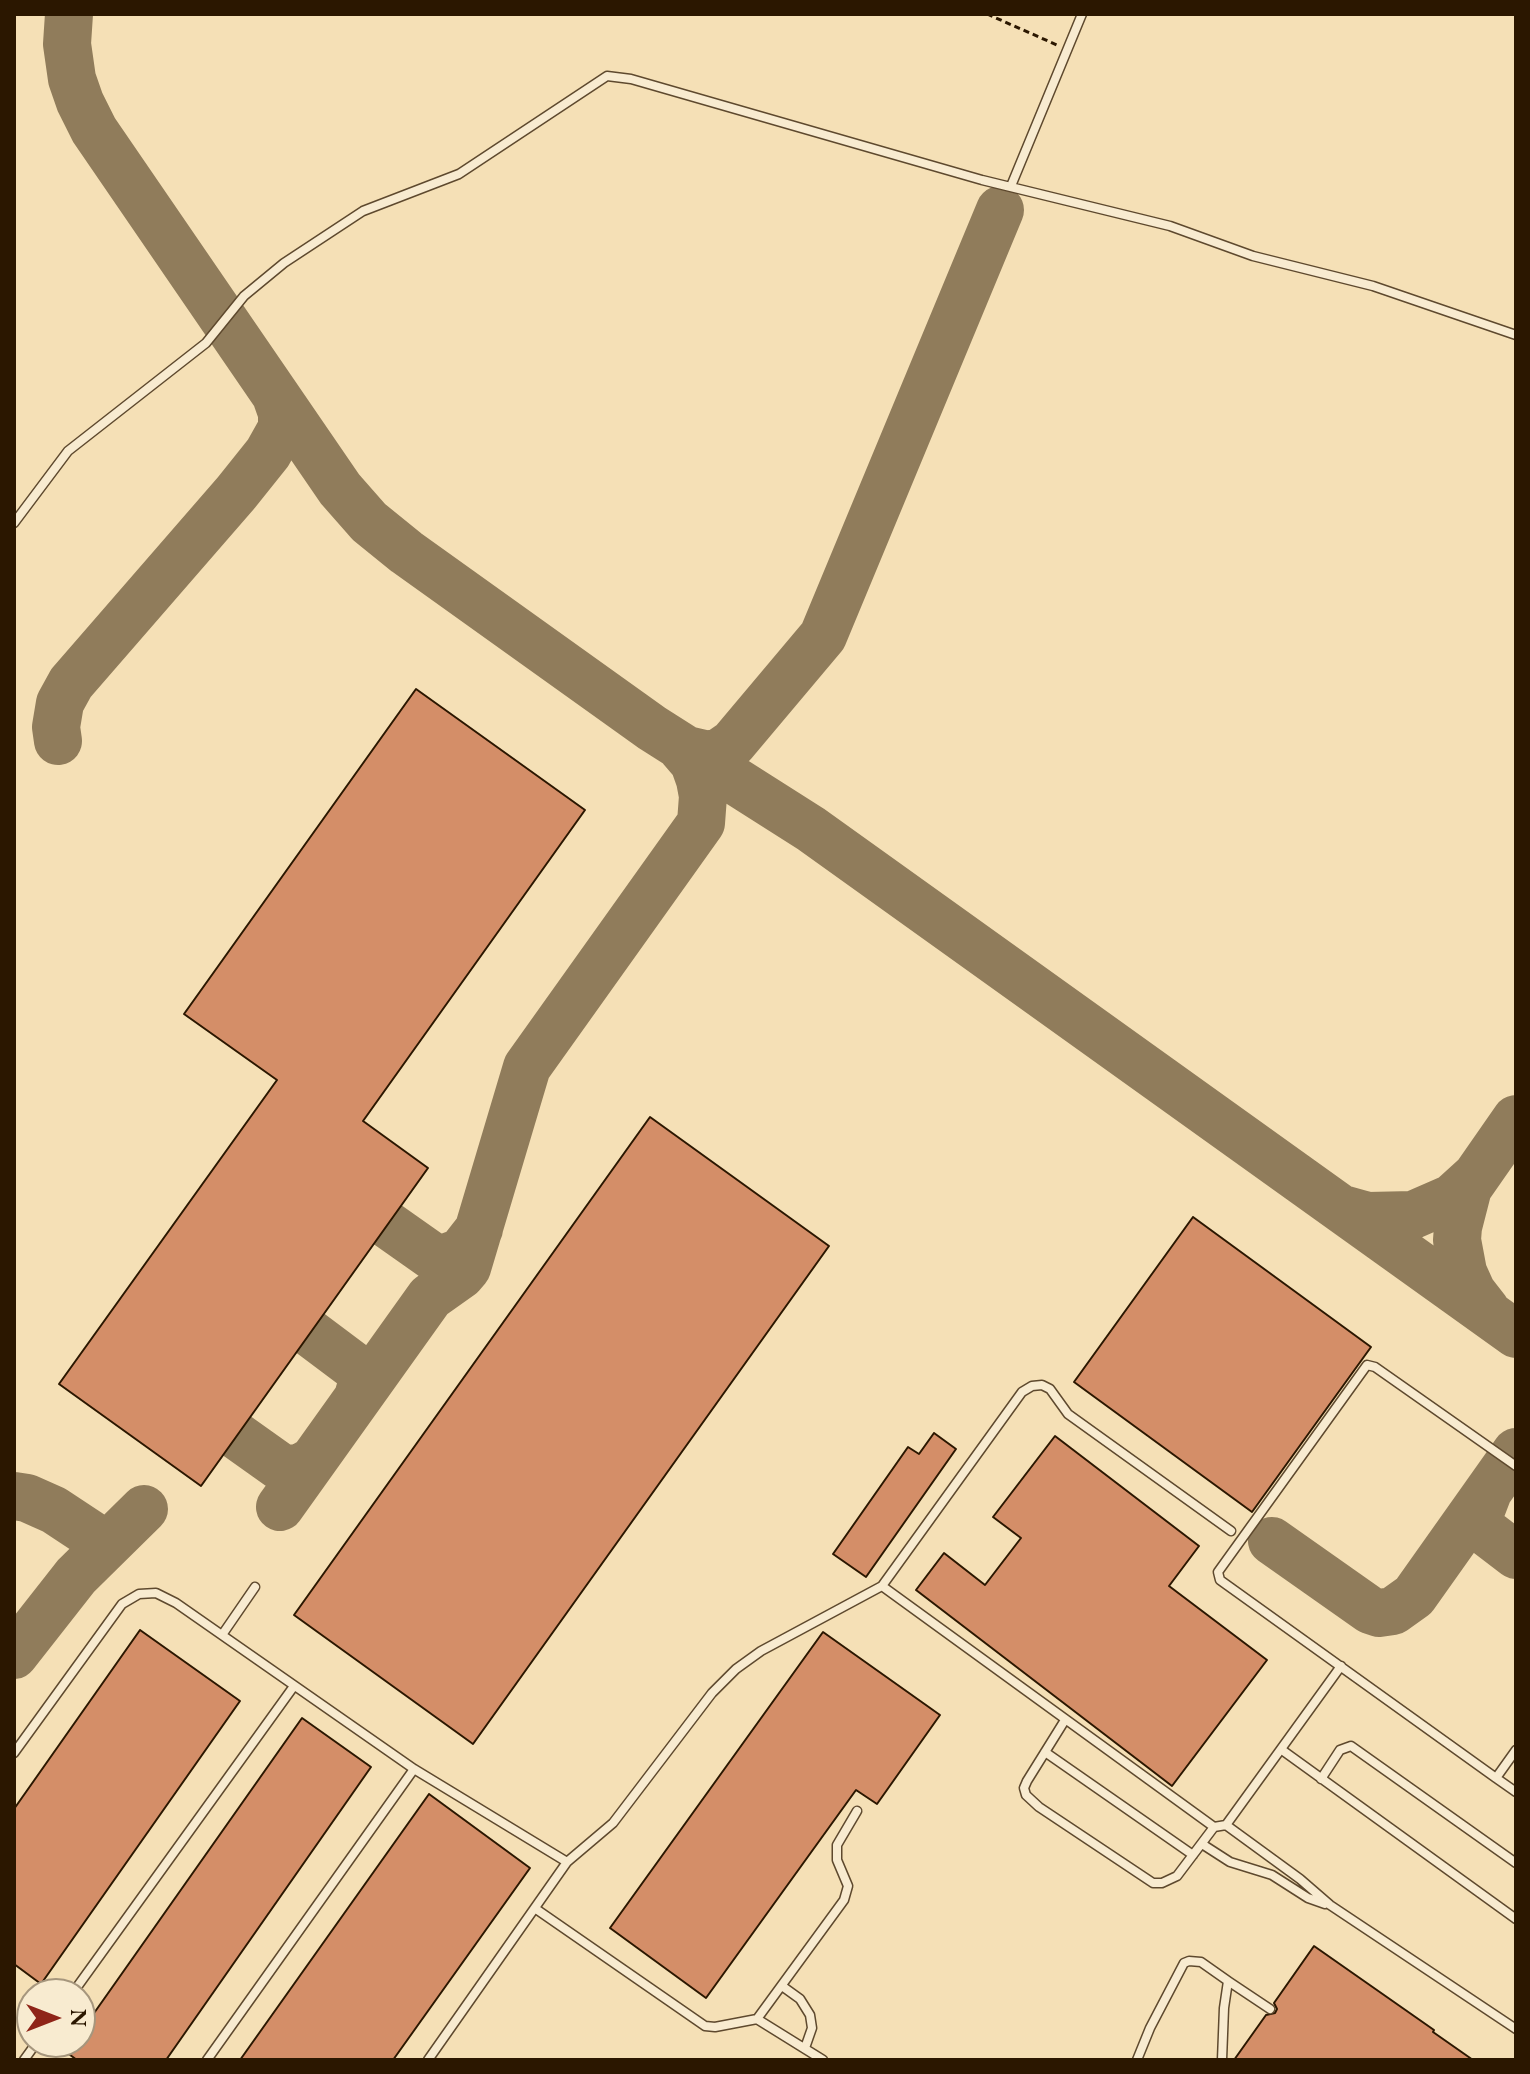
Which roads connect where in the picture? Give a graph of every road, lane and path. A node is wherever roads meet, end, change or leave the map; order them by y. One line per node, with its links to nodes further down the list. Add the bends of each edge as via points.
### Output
1 (987, 14): 3 (path)
2 (1082, 14): 3 (lane)
3 (1067, 49): 4 (lane)
4 (1011, 186): 5 (lane, via 1170,226); 6 (lane, via 607,76 459,174 363,211 284,263 244,296 206,343 68,451)
5 (1516, 335)
6 (14, 523)
7 (1516, 1466): 12 (lane, via 1367,1365 1218,1572 1220,1580)
8 (1231, 1531): 9 (lane, via 1068,1414 1050,1389 1032,1386 1022,1392)
9 (882, 1586): 14 (lane); 28 (lane, via 736,1669 613,1823)
10 (255, 1587): 11 (lane)
11 (222, 1635): 13 (lane); 18 (lane, via 167,1597 147,1592 131,1597)
12 (1341, 1666): 15 (lane); 20 (lane)
13 (294, 1686): 19 (lane); 33 (lane)
14 (1065, 1720): 17 (lane); 25 (lane)
15 (1282, 1750): 21 (lane); 24 (lane)
16 (1516, 1750): 20 (lane)
17 (1045, 1752): 27 (lane); 27 (lane, via 1024,1788 1039,1807 1153,1883 1170,1881)
18 (14, 1753)
19 (414, 1769): 28 (lane); 40 (lane)
20 (1496, 1778): 22 (lane)
21 (1321, 1779): 29 (lane, via 1340,1750 1351,1746); 32 (lane)
22 (1516, 1792)
23 (857, 1811): 35 (lane, via 837,1845 848,1892)
24 (1226, 1825): 25 (lane); 30 (lane)
25 (1214, 1827): 26 (lane)
26 (1202, 1844): 27 (lane); 30 (lane, via 1230,1862 1272,1875)
27 (1193, 1855)
28 (567, 1862): 31 (lane)
29 (1516, 1863)
30 (1330, 1905): 38 (lane)
31 (536, 1909): 37 (lane, via 705,2026); 41 (lane)
32 (1516, 1919)
33 (84, 1978)
34 (1228, 1981): 36 (lane); 43 (lane, via 1201,1962 1184,1963); 44 (lane)
35 (782, 1986): 37 (lane); 39 (lane, via 810,2015)
36 (1270, 2009)
37 (757, 2019): 39 (lane)
38 (1516, 2029)
39 (805, 2048): 42 (lane)
40 (207, 2060)
41 (428, 2060)
42 (823, 2060)
43 (1137, 2060)
44 (1222, 2060)

